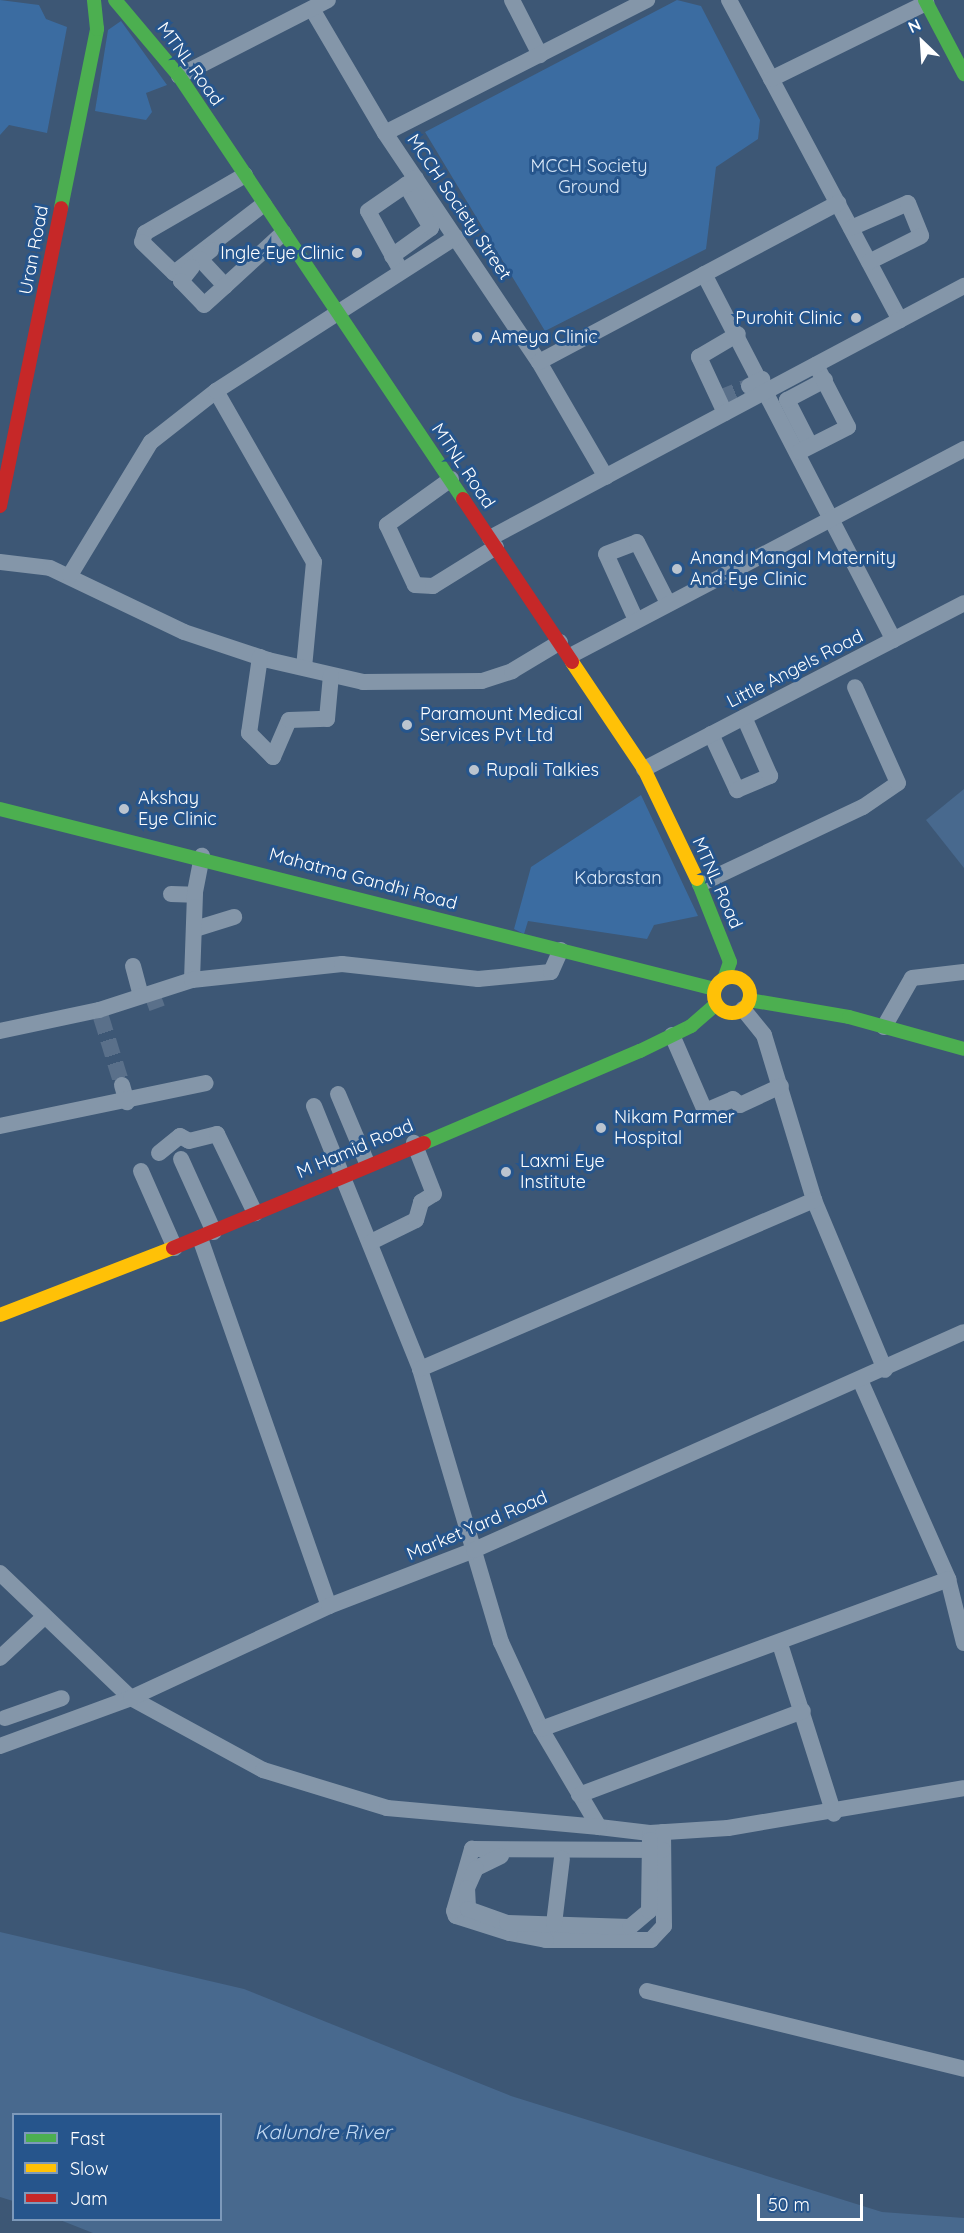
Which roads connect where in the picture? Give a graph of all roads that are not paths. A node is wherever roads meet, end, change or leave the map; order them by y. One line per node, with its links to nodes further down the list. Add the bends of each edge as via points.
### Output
1 (81, 0): 15 (main road, Uran Road, via 83,27)
2 (94, 0): 15 (main road, Uran Road, via 97,29)
3 (115, 0): 12 (main road, MTNL Road)
4 (328, 0): 9 (street)
5 (512, 0): 10 (street)
6 (647, 0): 10 (street, MCCH Society Street)
7 (729, 0): 13 (street)
8 (926, 1): 11 (main road); 13 (street)
9 (312, 9): 12 (street); 14 (street)
10 (540, 55): 14 (street, MCCH Society Street)
11 (964, 74)
12 (179, 76): 16 (main road, MTNL Road)
13 (771, 79): 18 (street)
14 (385, 133): 17 (street, MCCH Society Street)
15 (66, 144): 41 (main road, Uran Road); 46 (main road, Uran Road)
16 (245, 175): 19 (main road, MTNL Road); 19 (street, via 145,233 142,242 174,273)
17 (411, 182): 20 (street, MCCH Society Street); 25 (street, via 368,211)
18 (838, 203): 21 (street); 29 (street)
19 (265, 205): 22 (main road, MTNL Road); 27 (street)
20 (427, 207): 23 (street, MCCH Society Street); 24 (street, via 430,232)
21 (856, 225): 26 (street); 26 (street, via 904,201 923,232)
22 (284, 233): 30 (street); 32 (main road, MTNL Road)
23 (456, 237): 24 (street); 35 (street, MCCH Society Street)
24 (416, 252): 25 (street); 28 (street)
25 (392, 256): 28 (street)
26 (866, 257): 33 (street)
27 (200, 259): 30 (street); 30 (street, via 181,281 204,304)
28 (401, 271): 32 (street)
29 (704, 274): 34 (street); 35 (street)
30 (225, 286)
31 (964, 286): 33 (street)
32 (337, 312): 39 (street); 45 (main road, MTNL Road)
33 (900, 320): 36 (street)
34 (738, 334): 38 (street); 40 (street, via 700,353)
35 (539, 362): 44 (street, MCCH Society Street)
36 (816, 365): 37 (street); 38 (street)
37 (825, 380): 38 (street); 42 (street, via 848,427)
38 (765, 386): 40 (street); 42 (street)
39 (216, 392): 50 (street, via 141,452); 57 (street, via 314,562)
40 (724, 404): 44 (street)
41 (0, 432)
42 (803, 445): 47 (street)
43 (964, 449): 47 (street)
44 (606, 477): 48 (street)
45 (451, 478): 48 (main road, MTNL Road); 48 (street, via 387,525 415,585 433,586)
46 (0, 506)
47 (831, 516): 51 (street); 54 (street)
48 (493, 542): 55 (main road, MTNL Road)
49 (0, 562): 50 (street)
50 (70, 575): 56 (street, via 184,632)
51 (668, 603): 53 (street); 53 (street, via 637,542 606,554)
52 (964, 603): 54 (street, Little Angels Road)
53 (636, 620): 55 (street)
54 (894, 640): 60 (street, Little Angels Road)
55 (565, 649): 58 (street, via 482,681 389,684); 60 (main road, MTNL Road)
56 (260, 657): 57 (street); 58 (street, via 249,733 273,757 289,720 327,719)
57 (304, 668): 58 (street)
58 (331, 675)
59 (855, 687): 63 (street, via 898,783 863,807)
60 (644, 769): 63 (main road, MTNL Road)
61 (0, 809): 62 (main road, Mahatma Gandhi Road)
62 (202, 855): 65 (street); 68 (main road, Mahatma Gandhi Road)
63 (700, 884): 72 (main road, MTNL Road, via 730,962)
64 (171, 894): 65 (street)
65 (194, 895): 67 (street)
66 (234, 916): 67 (street)
67 (195, 929): 71 (street)
68 (561, 950): 71 (street, via 551,972 478,979 342,964); 72 (main road, Mahatma Gandhi Road)
69 (133, 966): 73 (street)
70 (964, 972): 76 (street, via 915,977)
71 (192, 980): 73 (street)
72 (720, 984): 74 (main road, MTNL Road); 75 (main road, Mahatma Gandhi Road, via 746,984)
73 (148, 994): 77 (street, via 100,1013)
74 (716, 1004): 75 (main road, via 729,1013); 78 (main road, M Hamid Road)
75 (746, 1005): 76 (main road); 82 (street, via 760,1027)
76 (884, 1027): 79 (main road)
77 (0, 1032)
78 (672, 1035): 82 (street, via 705,1111 733,1099 740,1105); 87 (main road, M Hamid Road)
79 (964, 1049)
80 (206, 1083): 84 (street)
81 (122, 1085): 84 (street)
82 (781, 1086): 93 (street)
83 (338, 1094): 90 (street)
84 (127, 1102): 86 (street)
85 (314, 1106): 92 (street)
86 (0, 1126)
87 (414, 1143): 90 (main road, M Hamid Road); 96 (street, via 434,1194 421,1202 416,1220)
88 (159, 1153): 94 (street, via 180,1136 189,1141 218,1134)
89 (181, 1159): 95 (street)
90 (367, 1163): 92 (main road, M Hamid Road)
91 (141, 1171): 97 (street)
92 (344, 1172): 94 (main road, M Hamid Road); 96 (street)
93 (814, 1200): 100 (street); 101 (street)
94 (255, 1213): 95 (main road, M Hamid Road)
95 (207, 1235): 97 (main road, M Hamid Road); 106 (street)
96 (371, 1242): 100 (street)
97 (175, 1248): 98 (main road, M Hamid Road)
98 (0, 1315)
99 (964, 1332): 101 (street, Market Yard Road)
100 (420, 1369): 103 (street)
101 (885, 1370): 102 (street, Market Yard Road)
102 (860, 1380): 103 (street, Market Yard Road); 105 (street)
103 (474, 1550): 106 (street, Market Yard Road); 115 (street, via 501,1642)
104 (0, 1573): 107 (street)
105 (948, 1579): 108 (street); 109 (street)
106 (329, 1606): 112 (street, Market Yard Road)
107 (44, 1617): 110 (street); 112 (street)
108 (964, 1643)
109 (780, 1644): 113 (street); 115 (street)
110 (0, 1658)
111 (62, 1698): 114 (street)
112 (131, 1698): 116 (street, Market Yard Road); 121 (street, via 263,1770 387,1808)
113 (803, 1712): 119 (street); 120 (street)
114 (2, 1715): 116 (street)
115 (541, 1729): 119 (street)
116 (22, 1738): 117 (street, Market Yard Road)
117 (0, 1746)
118 (964, 1788): 120 (street)
119 (579, 1795): 121 (street)
120 (834, 1814): 122 (street)
121 (598, 1827): 122 (street)
122 (657, 1841): 122 (street, via 664,1926 651,1940 546,1940 478,1923 454,1911 472,1850); 125 (street, via 649,1911 641,1922 630,1927)
123 (562, 1858): 124 (street); 125 (street); 125 (street, via 495,1856 476,1868 467,1888 468,1909 482,1916)
124 (622, 1861)
125 (554, 1924)
126 (647, 1991): 127 (street)
127 (964, 2069)

